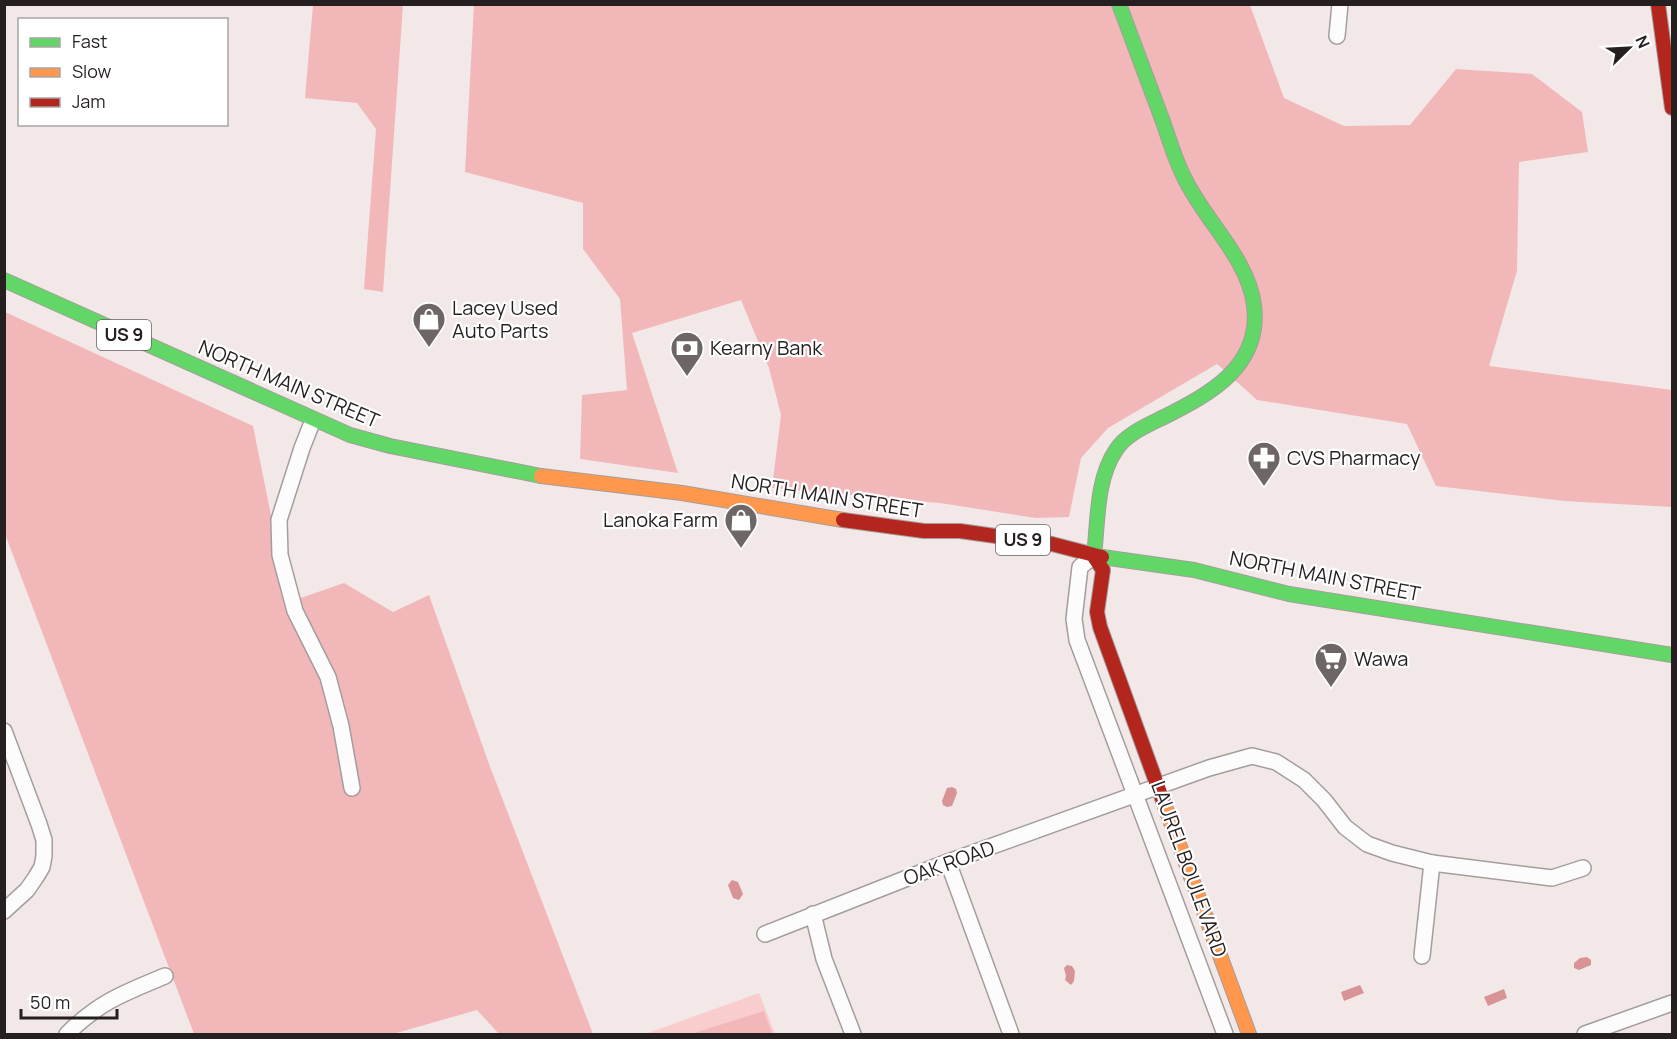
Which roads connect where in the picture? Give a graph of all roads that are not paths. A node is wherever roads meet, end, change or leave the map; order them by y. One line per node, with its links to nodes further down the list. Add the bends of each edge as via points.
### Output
1 (1119, 4): 8 (main road, LAUREL BOULEVARD, via 1183,176 1244,272 1256,317 1246,354 1222,384 1134,433 1116,450 1104,480)
2 (1340, 4): 4 (street)
3 (1658, 4): 5 (main road)
4 (1337, 36)
5 (1672, 108)
6 (4, 280): 7 (main road, NORTH MAIN STREET / US 9)
7 (313, 420): 8 (main road, NORTH MAIN STREET / US 9, via 390,446 550,478 682,493 924,531 960,531 1052,544); 14 (street, via 279,520 279,555 295,611 328,677)
8 (1094, 556): 9 (main road, NORTH MAIN STREET / US 9, via 1194,570 1289,594); 10 (main road, LAUREL BOULEVARD, via 1103,570 1097,612 1100,627); 11 (street, LAUREL BOULEVARD, via 1080,567 1074,619 1082,659)
9 (1672, 655)
10 (1127, 704): 11 (street); 13 (main road, LAUREL BOULEVARD)
11 (1105, 712): 15 (street, LAUREL BOULEVARD)
12 (4, 731): 19 (street, via 39,824 44,856 42,867 27,890)
13 (1158, 786): 15 (street, OAK ROAD); 17 (street, OAK ROAD, via 1229,761 1252,756 1264,758 1304,780 1345,828 1367,844); 29 (main road, LAUREL BOULEVARD)
14 (352, 788)
15 (1135, 795): 16 (street, OAK ROAD); 28 (street, LAUREL BOULEVARD)
16 (948, 862): 20 (street, OAK ROAD); 27 (street)
17 (1432, 863): 18 (street, OAK ROAD, via 1551,878); 22 (street)
18 (1583, 868)
19 (4, 911)
20 (813, 914): 21 (street, OAK ROAD); 26 (street, via 824,958)
21 (765, 934)
22 (1422, 956)
23 (165, 976): 25 (street, via 111,998)
24 (1672, 1003): 30 (street)
25 (67, 1035)
26 (853, 1035)
27 (1011, 1035)
28 (1225, 1035)
29 (1249, 1035)
30 (1585, 1035)

